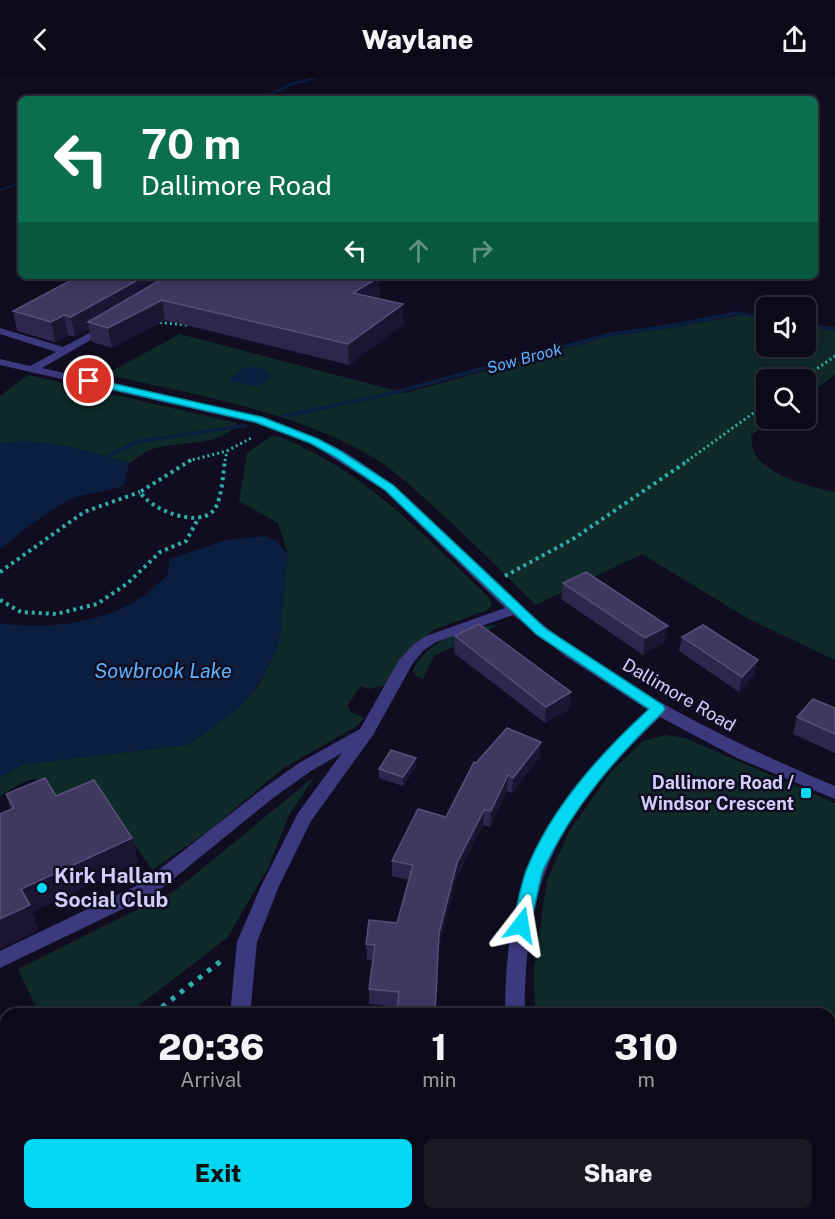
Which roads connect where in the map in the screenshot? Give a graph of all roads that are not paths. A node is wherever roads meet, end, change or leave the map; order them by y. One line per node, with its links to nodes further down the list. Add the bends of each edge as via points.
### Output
1 (116, 322): 3 (street)
2 (0, 331): 3 (street)
3 (64, 351): 5 (street)
4 (0, 362): 5 (street, Dallimore Road)
5 (34, 368): 6 (street, Dallimore Road, via 258,420 314,441 389,488)
6 (515, 609): 7 (street, Dallimore Road, via 570,653); 8 (street, via 456,629 419,647)
7 (658, 709): 9 (street, Dallimore Road, via 743,754); 12 (street, via 592,777 556,829 534,872 521,925 514,975)
8 (367, 731): 10 (street, via 267,794 149,888); 11 (street, via 304,818 270,886 247,942)
9 (835, 793)
10 (0, 960)
11 (241, 1008)
12 (515, 1008)

